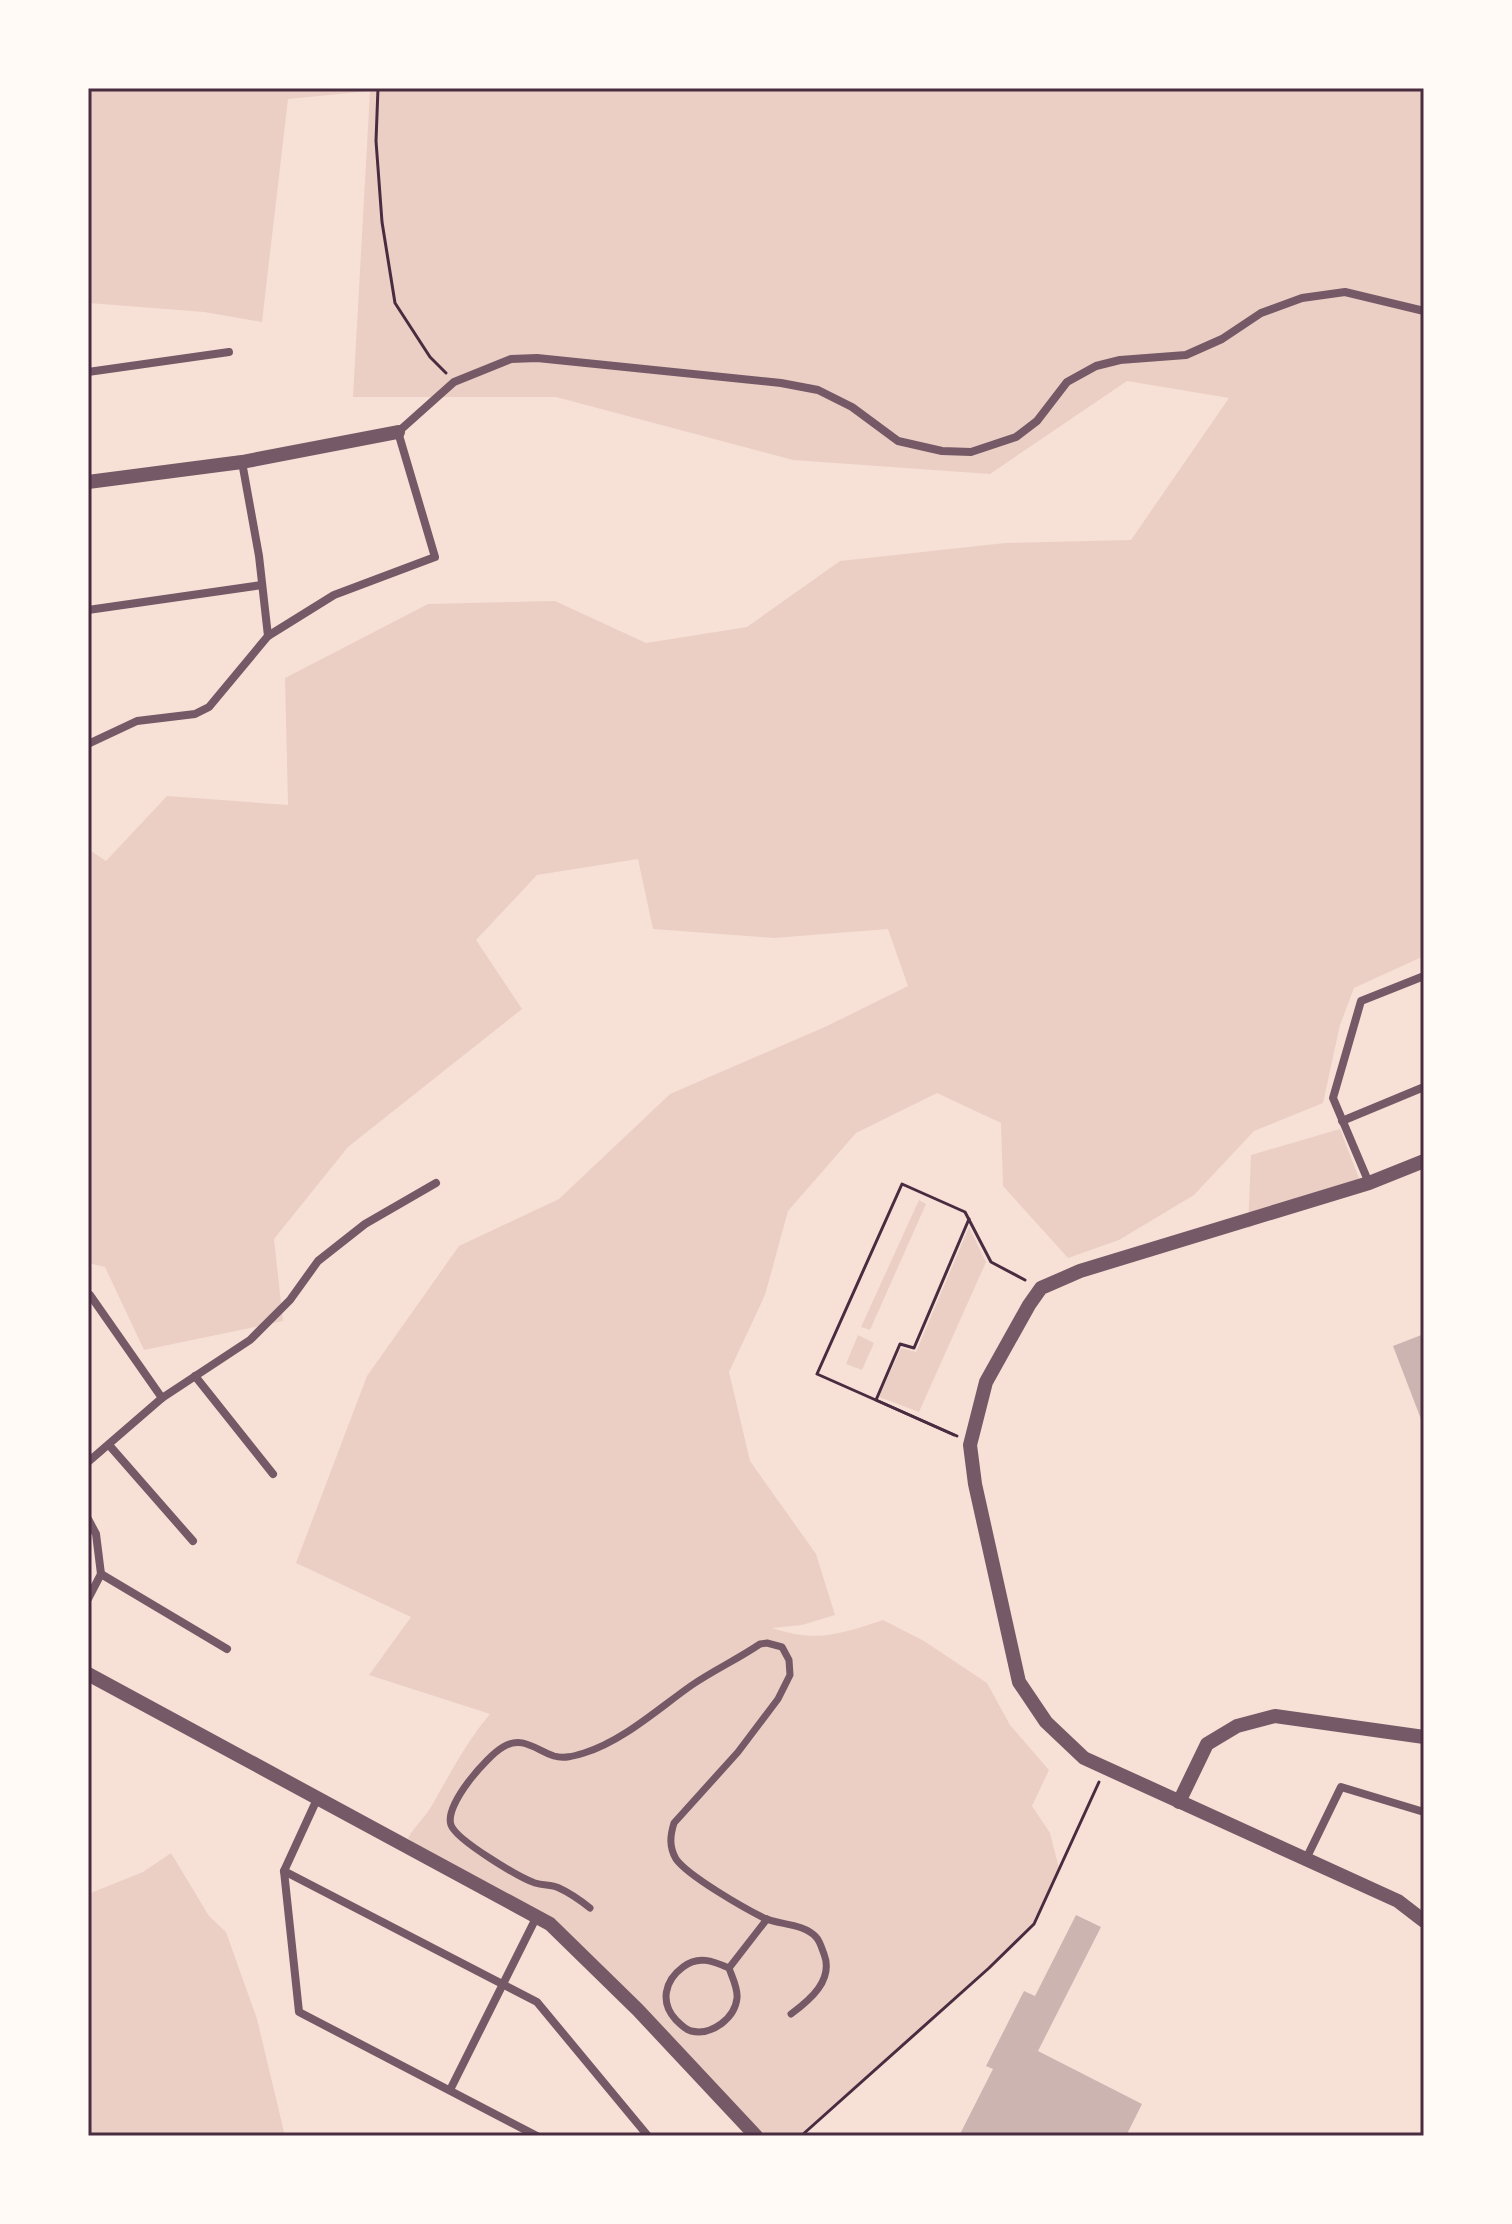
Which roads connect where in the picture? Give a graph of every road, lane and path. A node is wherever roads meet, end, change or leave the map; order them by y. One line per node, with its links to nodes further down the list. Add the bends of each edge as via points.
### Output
1 (378, 88): 5 (path, via 382,222 395,303 430,357)
2 (1424, 311): 5 (street, via 1345,292 1302,298 1261,313 1186,355 1096,366 1067,382 1037,421 1016,437 971,452 898,441 818,390 781,383 537,358 511,359)
3 (229, 352): 4 (street)
4 (88, 372)
5 (454, 382): 6 (street)
6 (398, 432): 7 (street); 11 (street, via 435,557 334,595)
7 (242, 462): 8 (street); 9 (street)
8 (88, 482)
9 (262, 585): 10 (street); 11 (street)
10 (88, 610)
11 (268, 636): 12 (street, via 209,707 195,714 137,721)
12 (88, 744)
13 (1424, 976): 15 (street, via 1361,1001 1333,1098)
14 (1424, 1087): 15 (street)
15 (1342, 1121): 18 (street)
16 (1424, 1161): 18 (street)
17 (436, 1183): 22 (street, via 365,1224 318,1261 290,1300 250,1340)
18 (1369, 1183): 36 (street, via 1052,1281 1029,1305 986,1382 970,1445 1019,1682 1046,1722 1084,1758)
19 (969, 1219): 20 (path, via 991,1262); 24 (path, via 914,1348 900,1344); 24 (path, via 965,1212 902,1184 817,1374)
20 (1029, 1282)
21 (90, 1295): 23 (street)
22 (195, 1376): 23 (street); 28 (street)
23 (162, 1398): 26 (street)
24 (876, 1400): 25 (path)
25 (961, 1438)
26 (109, 1445): 27 (street); 30 (street)
27 (88, 1462)
28 (273, 1474)
29 (88, 1519): 31 (street, via 96,1534)
30 (193, 1541)
31 (101, 1574): 32 (street); 33 (street)
32 (88, 1599)
33 (227, 1649)
34 (88, 1674): 37 (street)
35 (1424, 1737): 38 (street, via 1275,1716 1237,1726 1207,1744)
36 (1105, 1768): 38 (street); 53 (path, via 1034,1924)
37 (318, 1797): 41 (street); 43 (street)
38 (1179, 1802): 40 (street)
39 (1424, 1812): 40 (street, via 1341,1787)
40 (1306, 1859): 45 (street, via 1398,1901)
41 (284, 1871): 47 (street); 49 (street, via 299,2012)
42 (590, 1908): 44 (street, via 560,1889 501,1865 458,1835 450,1814 461,1792 506,1745 522,1742 556,1756 588,1752 637,1726 718,1668 767,1643 787,1654 786,1686 744,1745 674,1823 670,1838 676,1859 690,1871)
43 (537, 1916): 47 (street); 52 (street, via 638,2010)
44 (767, 1919): 46 (street); 48 (street, via 816,1937 827,1960 819,1989)
45 (1424, 1921)
46 (729, 1968): 46 (street, via 699,1960 677,1971 665,1996 682,2026 701,2031 728,2019 737,1999)
47 (503, 1984): 49 (street); 51 (street, via 537,2002)
48 (791, 2014)
49 (450, 2090): 50 (street)
50 (537, 2136)
51 (648, 2136)
52 (756, 2136)
53 (801, 2136)

